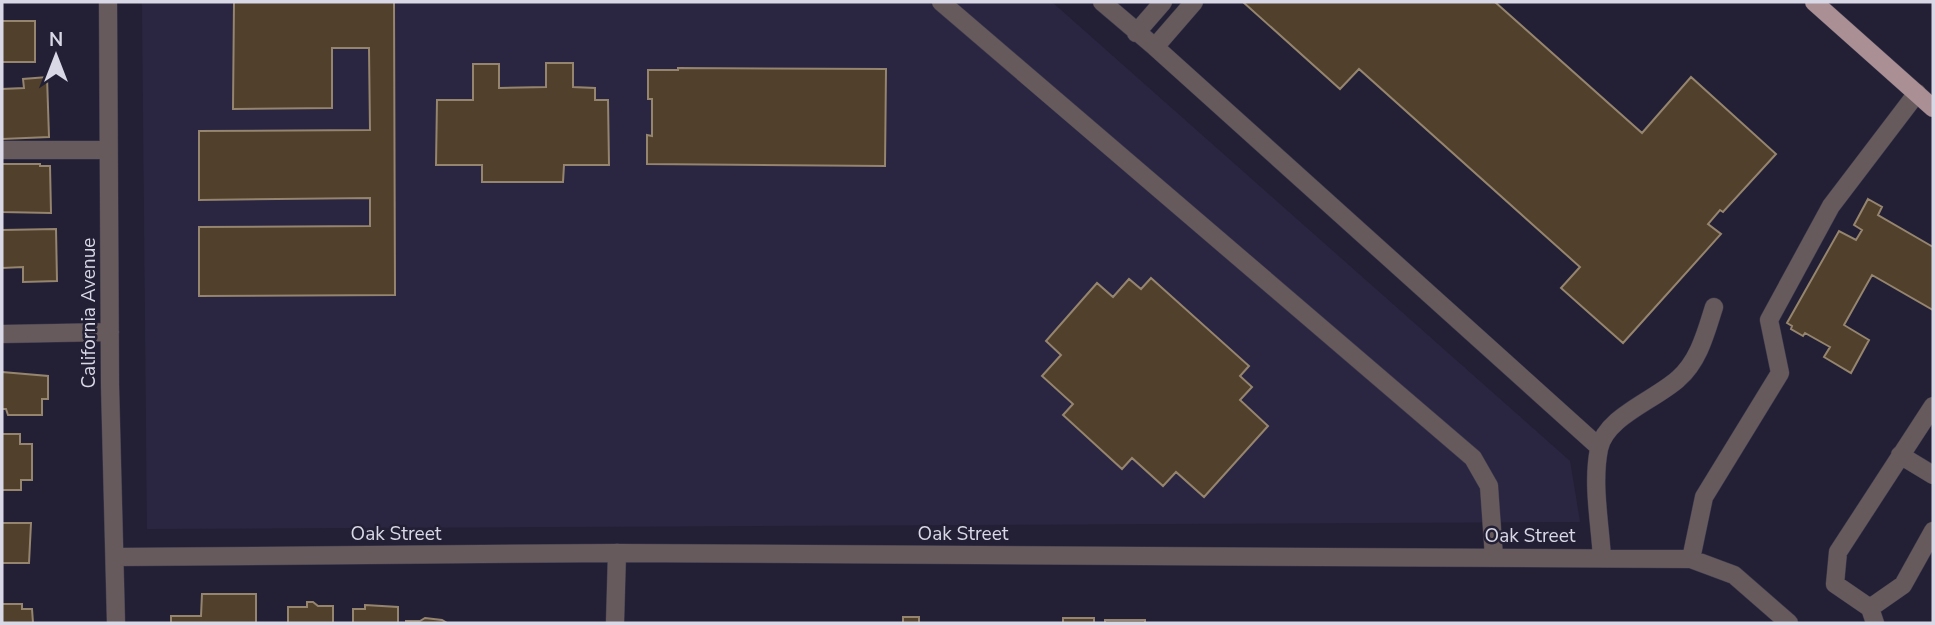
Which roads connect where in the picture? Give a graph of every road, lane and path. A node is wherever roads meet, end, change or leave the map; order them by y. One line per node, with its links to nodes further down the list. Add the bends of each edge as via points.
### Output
1 (108, 2): 12 (street, California Avenue)
2 (941, 2): 23 (street, via 1473,458 1489,486)
3 (1101, 2): 7 (street)
4 (1163, 2): 7 (street)
5 (1194, 2): 8 (street)
6 (1814, 2): 9 (main road)
7 (1136, 33): 8 (street)
8 (1155, 47): 17 (street)
9 (1917, 93): 10 (main road); 25 (street, via 1830,206 1769,320 1780,373 1704,498)
10 (1933, 108)
11 (2, 150): 12 (street)
12 (108, 150): 14 (street, California Avenue)
13 (1714, 307): 17 (street, via 1697,355 1680,378 1614,422)
14 (110, 332): 15 (street); 22 (street, California Avenue)
15 (2, 334)
16 (1933, 406): 18 (street)
17 (1599, 447): 24 (street)
18 (1900, 455): 19 (street); 26 (street, via 1838,552 1835,584)
19 (1933, 475)
20 (1933, 531): 26 (street, via 1903,585)
21 (617, 553): 22 (street, Oak Street); 23 (street, Oak Street); 28 (street)
22 (116, 557): 27 (street, California Avenue)
23 (1494, 557): 24 (street, Oak Street)
24 (1602, 558): 25 (street, Oak Street)
25 (1691, 559): 29 (street, Oak Street, via 1734,575)
26 (1872, 616)
27 (116, 623)
28 (614, 623)
29 (1789, 623)

